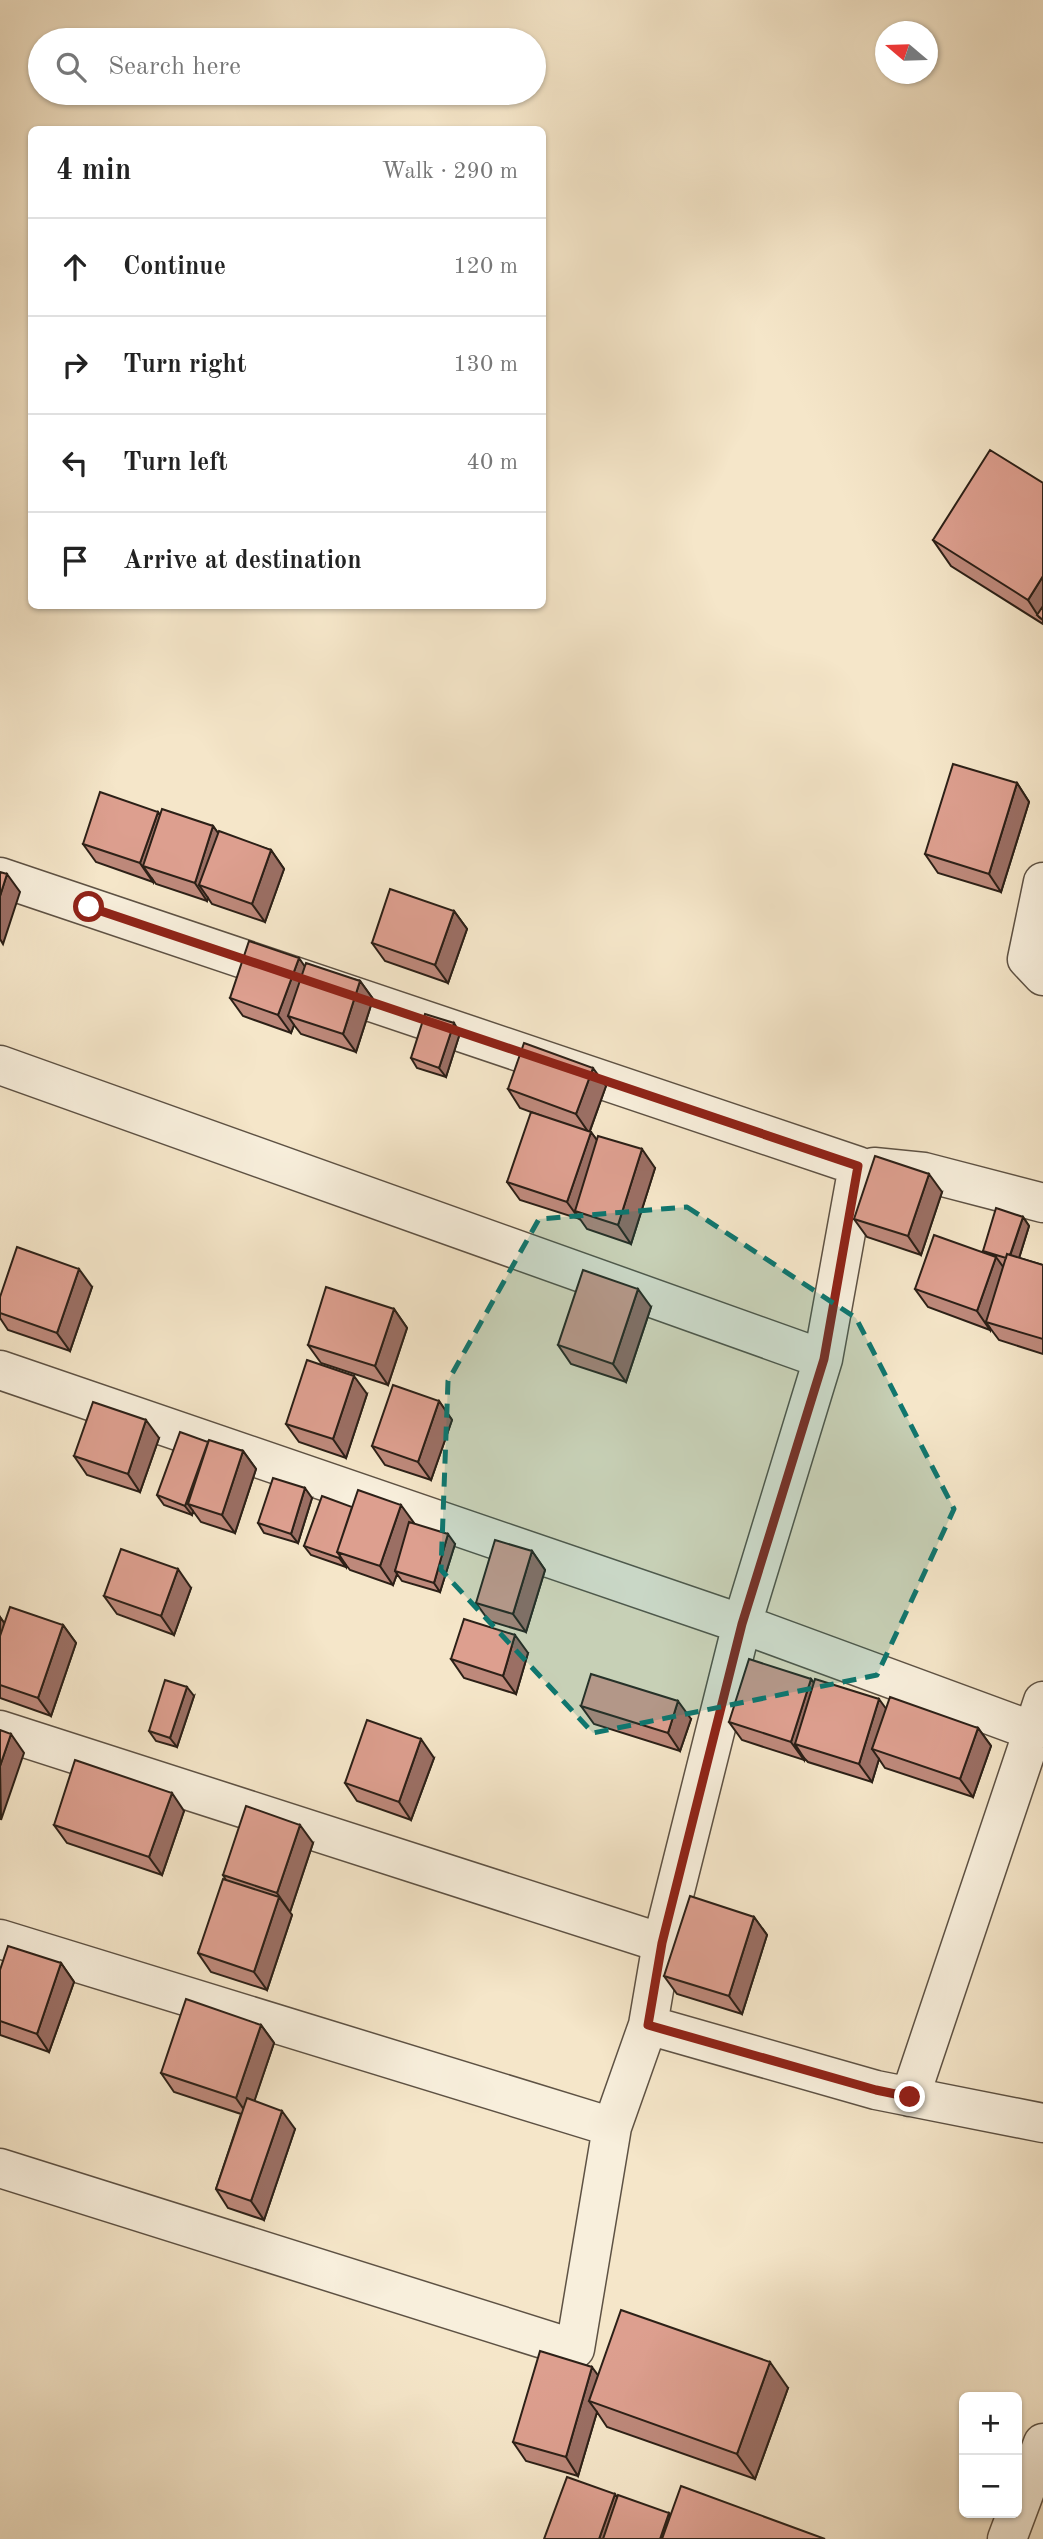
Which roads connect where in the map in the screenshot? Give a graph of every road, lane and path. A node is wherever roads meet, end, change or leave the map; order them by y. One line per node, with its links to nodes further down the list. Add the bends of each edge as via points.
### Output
1 (0, 877): 5 (street)
2 (1043, 882): 3 (street, via 1027,959)
3 (1043, 976)
4 (0, 1066): 7 (street)
5 (858, 1166): 6 (street, via 924,1172); 7 (street)
6 (1043, 1203)
7 (824, 1359): 9 (street)
8 (0, 1370): 9 (street)
9 (742, 1624): 10 (street); 13 (street)
10 (1038, 1716): 15 (street)
11 (0, 1730): 13 (street)
12 (0, 1939): 17 (street)
13 (662, 1943): 14 (street)
14 (648, 2025): 15 (street); 17 (street)
15 (910, 2097): 16 (street)
16 (1043, 2123)
17 (612, 2127): 18 (street, via 575,2349)
18 (0, 2168)
19 (1043, 2443): 21 (street)
20 (1043, 2529): 22 (street)
21 (1007, 2539)
22 (1020, 2539)

